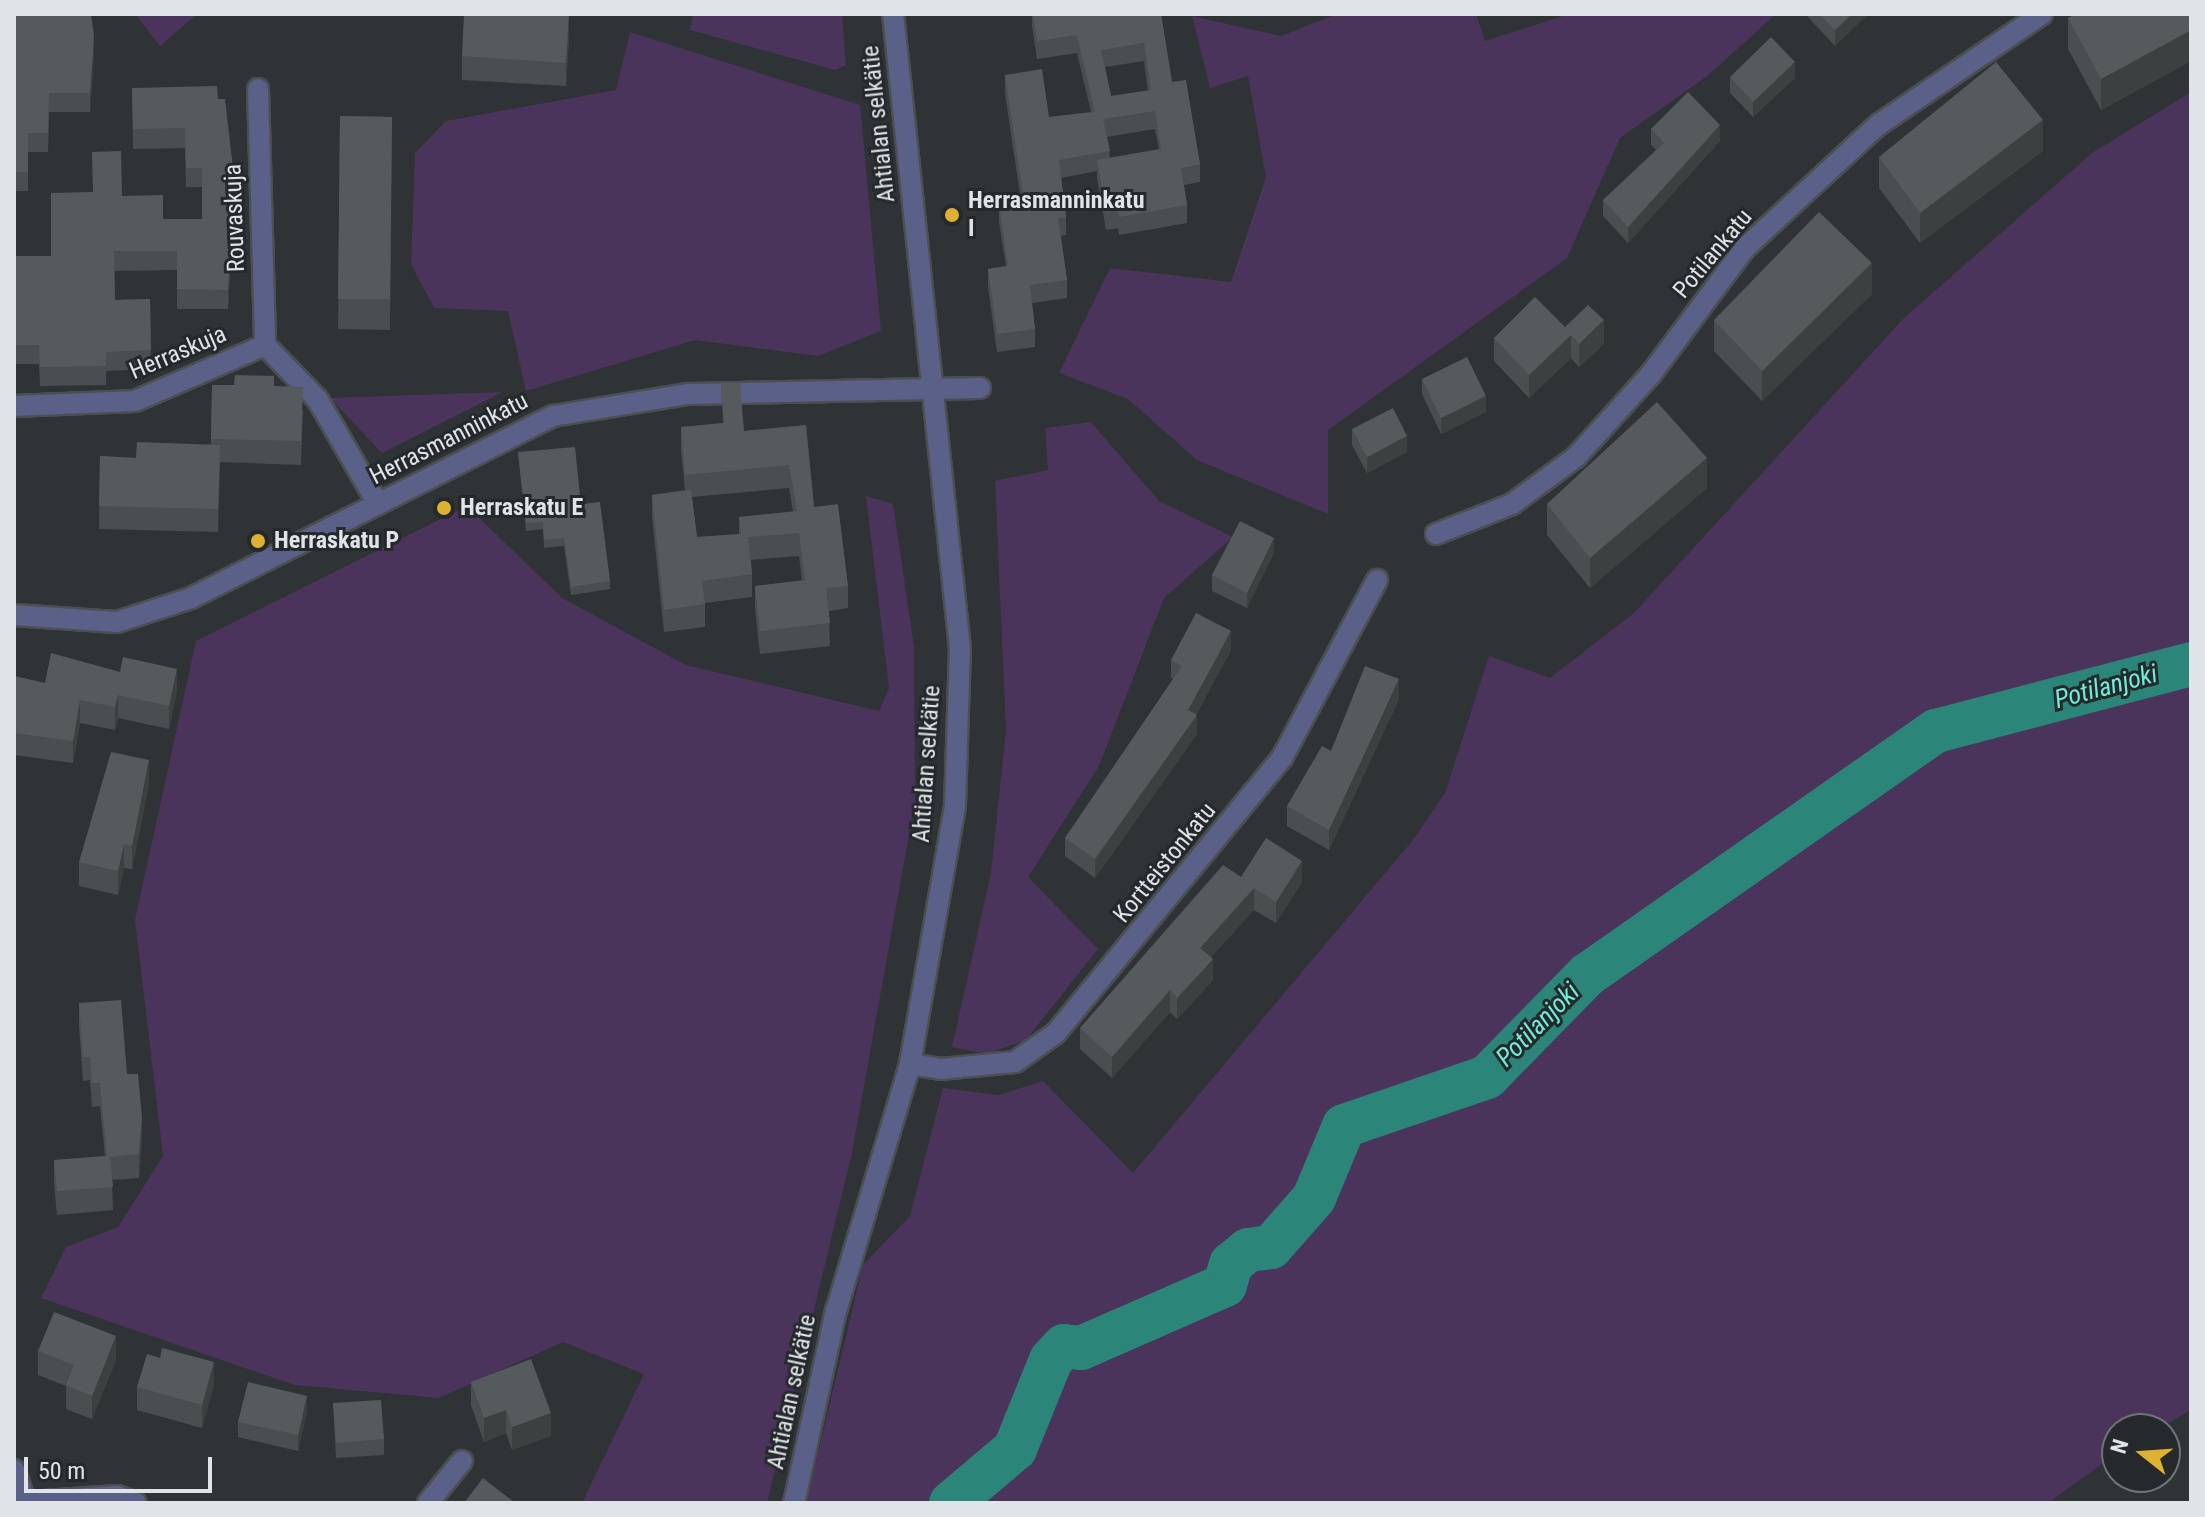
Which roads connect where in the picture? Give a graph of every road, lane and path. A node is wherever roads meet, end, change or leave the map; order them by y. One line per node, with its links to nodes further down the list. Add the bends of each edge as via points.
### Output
1 (893, 14): 5 (street, Ahtialan selkätie)
2 (2042, 14): 9 (street, Potilankatu, via 1878,125 1745,248 1651,374 1576,457 1512,504)
3 (258, 89): 4 (street, Rouvaskuja)
4 (265, 345): 7 (street, Herraskuja, via 135,401); 8 (street, via 318,400)
5 (932, 386): 6 (street, Herrasmanninkatu); 8 (street, Herrasmanninkatu, via 688,394 553,416); 12 (street, Ahtialan selkätie, via 960,649 955,806)
6 (980, 388)
7 (14, 406)
8 (378, 504): 11 (street, Herrasmanninkatu, via 191,598 117,622)
9 (1436, 534)
10 (1377, 580): 12 (street, Kortteistonkatu, via 1282,758 1056,1033 1015,1062 941,1069)
11 (14, 615)
12 (910, 1064): 18 (street, Ahtialan selkätie, via 836,1311)
13 (462, 1461): 17 (street)
14 (14, 1470): 15 (street)
15 (19, 1501): 16 (street, via 117,1496)
16 (136, 1503)
17 (428, 1503)
18 (794, 1503)

